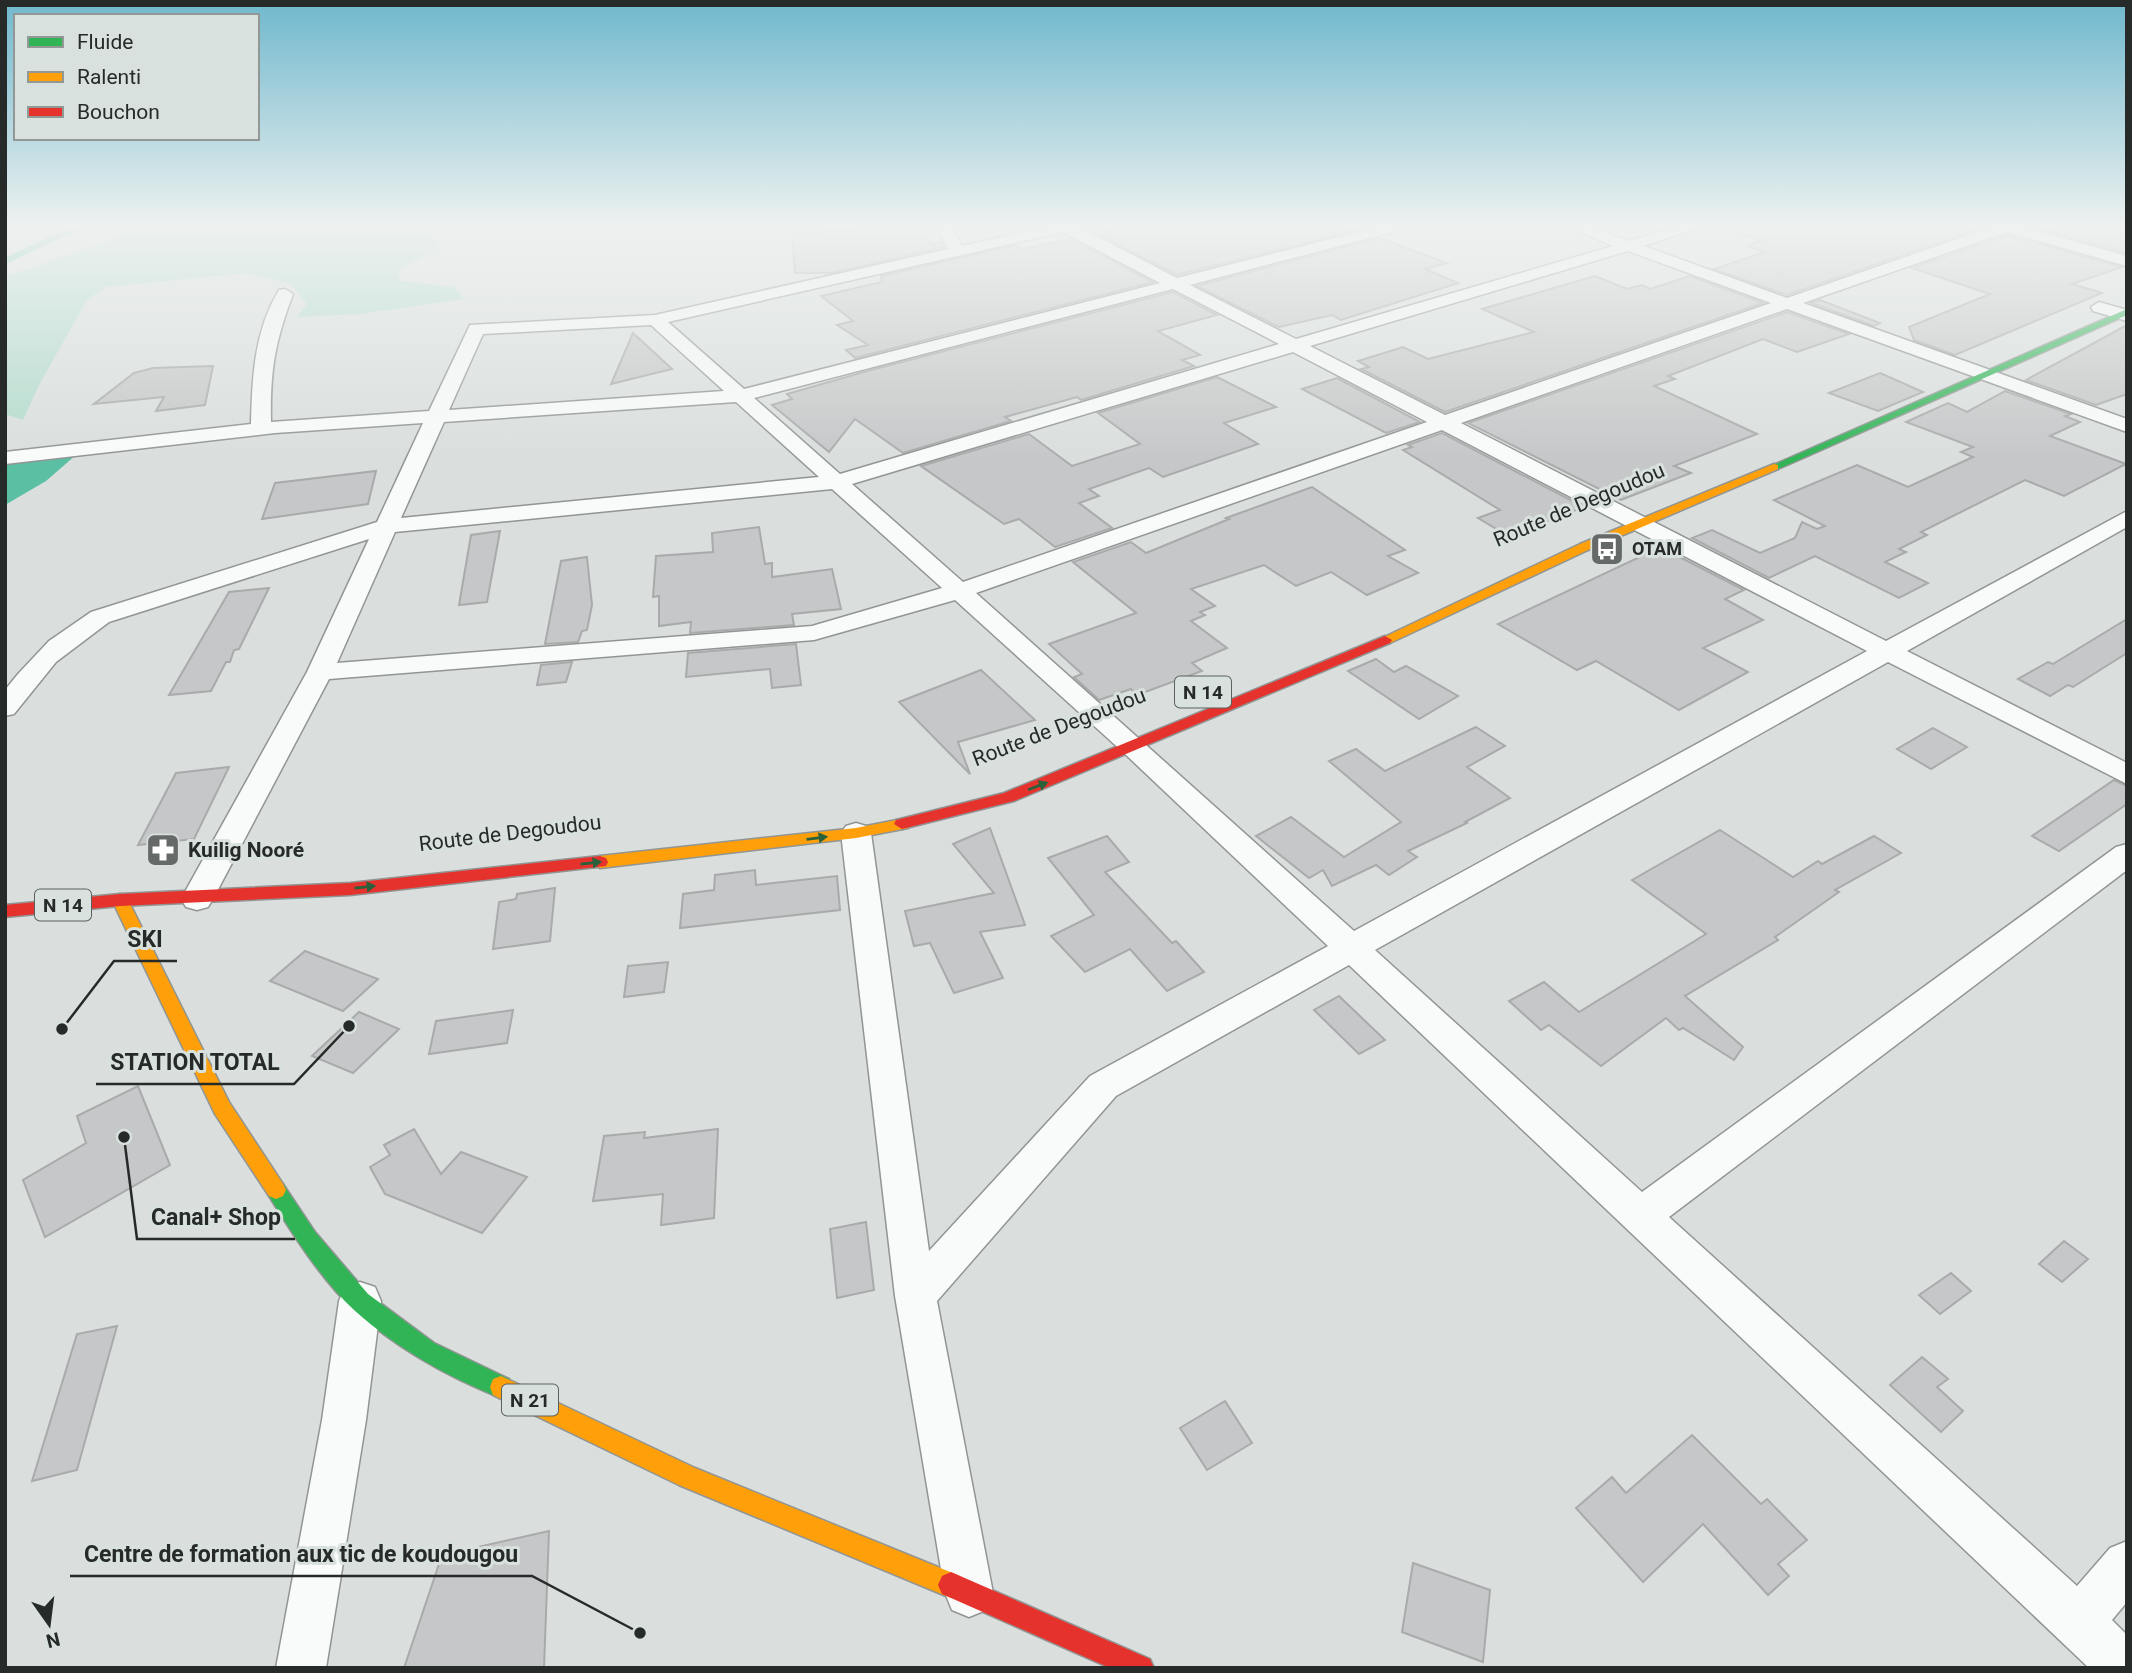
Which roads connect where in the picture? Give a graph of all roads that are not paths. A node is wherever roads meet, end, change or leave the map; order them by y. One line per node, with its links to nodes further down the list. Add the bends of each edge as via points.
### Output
1 (281, 304): 20 (street, via 267,340)
2 (725, 304): 11 (street)
3 (1097, 304): 15 (street)
4 (1214, 304): 12 (street)
5 (1432, 304): 12 (street)
6 (1784, 304): 18 (street)
7 (1790, 304): 13 (street)
8 (2105, 304): 9 (main road)
9 (2099, 307): 10 (street); 13 (main road)
10 (2125, 314): 14 (main road, Route de Degoudou / N 14)
11 (655, 320): 15 (street); 17 (street, via 476,329)
12 (1294, 345): 18 (street); 22 (street)
13 (1965, 368): 14 (street); 16 (main road)
14 (1987, 376): 19 (street); 23 (main road, Route de Degoudou / N 14)
15 (740, 396): 17 (street); 22 (street)
16 (1879, 402)
17 (436, 416): 20 (street); 25 (street)
18 (1444, 422): 23 (street, via 1606,514); 26 (street)
19 (2127, 426)
20 (261, 428): 21 (street)
21 (5, 458)
22 (836, 482): 25 (street); 26 (street)
23 (1636, 513): 27 (street); 30 (main road, Route de Degoudou / N 14, via 1409,630)
24 (2127, 518): 27 (street)
25 (387, 526): 28 (street); 29 (street, via 100,617 63,638)
26 (959, 591): 28 (street, via 814,633); 30 (street)
27 (1884, 650): 31 (street); 39 (street)
28 (320, 672): 36 (street)
29 (5, 708)
30 (1121, 734): 32 (main road, Route de Degoudou / N 14, one-way to 30, via 1009,797); 39 (street)
31 (2127, 775)
32 (856, 832): 35 (main road, Route de Degoudou / N 14, one-way to 32, via 350,889); 41 (street)
33 (2127, 854): 40 (street)
34 (472, 859): 35 (main road, Route de Degoudou / N 14)
35 (223, 896): 36 (main road, Route de Degoudou / N 14)
36 (197, 899): 37 (main road, Route de Degoudou / N 14)
37 (120, 900): 38 (main road, Route de Degoudou / N 14); 42 (main road, N 21, via 222,1108 308,1239)
38 (5, 911)
39 (1349, 948): 40 (street); 41 (street, via 1103,1086)
40 (1640, 1216): 45 (street)
41 (915, 1296): 44 (street)
42 (360, 1301): 44 (main road, N 21, via 425,1351 687,1477); 46 (street)
43 (2127, 1565): 45 (street)
44 (969, 1593): 47 (main road, N 21)
45 (2079, 1621): 48 (street)
46 (301, 1668)
47 (1141, 1668)
48 (2124, 1668)

